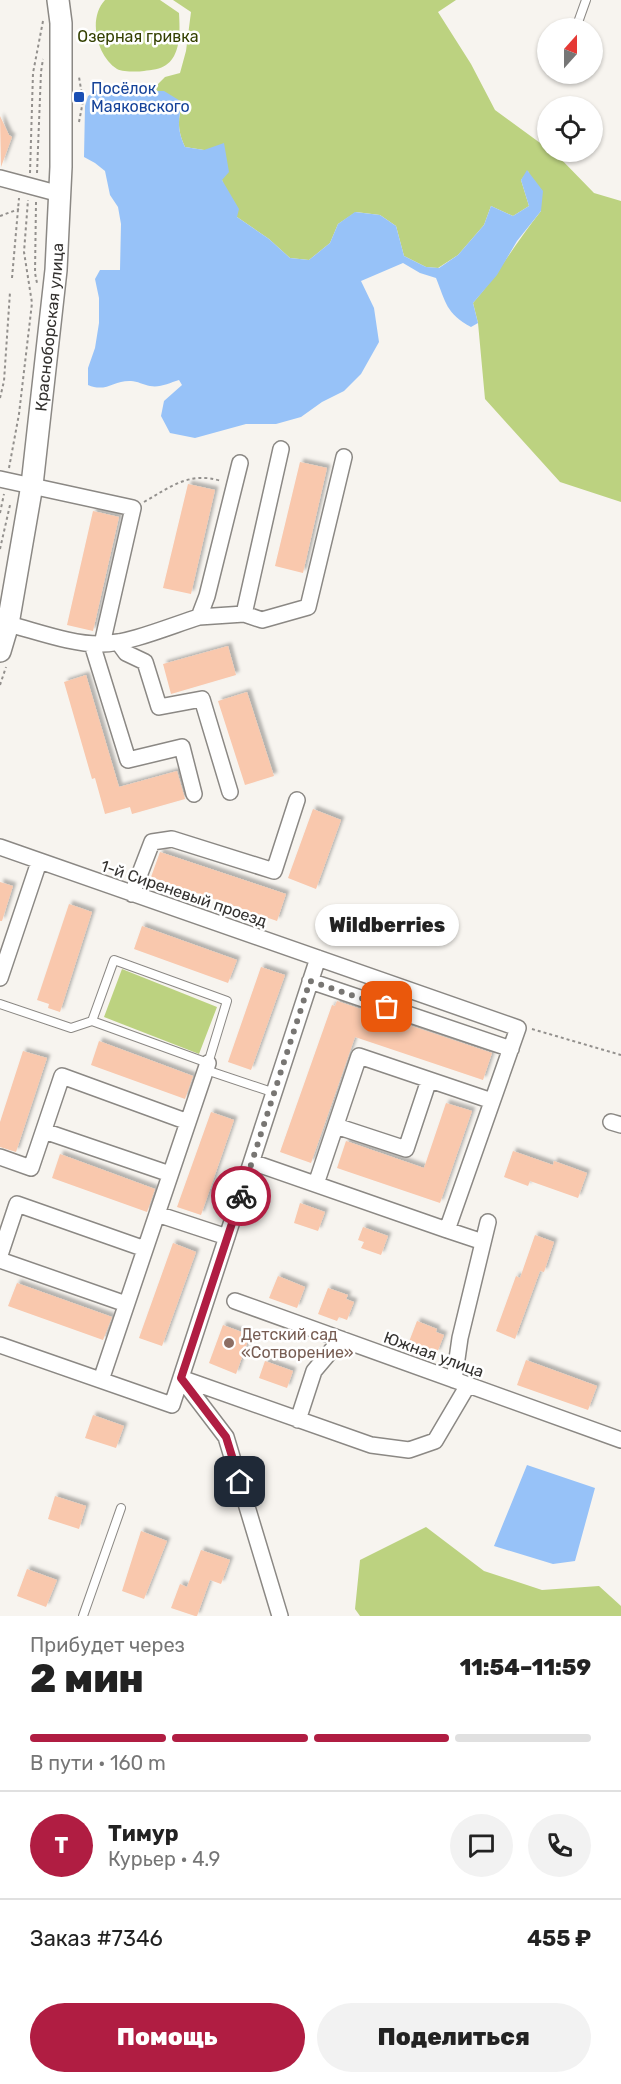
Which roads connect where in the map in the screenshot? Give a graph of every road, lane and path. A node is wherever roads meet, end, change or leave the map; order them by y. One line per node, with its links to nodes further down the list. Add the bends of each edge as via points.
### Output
1 (58, 0): 8 (street, Красноборская улица)
2 (586, 0): 3 (lane)
3 (580, 18)
4 (43, 21): 7 (path, via 33,73)
5 (44, 52): 7 (path)
6 (0, 178): 7 (street)
7 (28, 185): 8 (street); 9 (path); 12 (path); 18 (path, via 24,252 32,303)
8 (60, 194): 18 (street, Красноборская улица, via 56,270)
9 (19, 209): 10 (path); 11 (path)
10 (0, 216)
11 (12, 278)
12 (38, 291)
13 (10, 292): 14 (path)
14 (0, 398)
15 (281, 449): 23 (street)
16 (344, 457): 23 (street, via 308,608 262,620)
17 (240, 463): 24 (street)
18 (14, 482): 20 (street); 21 (path); 22 (path); 25 (street, Красноборская улица)
19 (224, 482): 20 (path, via 209,477 182,480)
20 (134, 508): 27 (street)
21 (0, 513)
22 (0, 549)
23 (244, 614): 24 (street)
24 (200, 617): 26 (street)
25 (3, 637): 27 (street)
26 (118, 642): 27 (street); 28 (street, via 126,653 145,662 159,707 201,699)
27 (97, 644): 29 (street, via 128,760 182,747)
28 (230, 792)
29 (194, 794)
30 (297, 800): 33 (street, via 274,871 172,839 152,842)
31 (0, 847): 32 (street, 1-й Сиреневый проезд)
32 (39, 862): 33 (street, 1-й Сиреневый проезд); 35 (street)
33 (132, 894): 34 (street, 1-й Сиреневый проезд)
34 (318, 958): 36 (street); 39 (street, 1-й Сиреневый проезд)
35 (0, 978)
36 (310, 981): 40 (street); 44 (street)
37 (0, 1004): 38 (lane, via 71,1028)
38 (92, 1021): 42 (lane); 42 (lane, via 114,960 227,1001)
39 (518, 1028): 40 (street); 41 (path, via 534,1029)
40 (511, 1049): 45 (street)
41 (621, 1055)
42 (208, 1063): 44 (lane, via 206,1070); 46 (street)
43 (429, 1080): 45 (street); 47 (street, via 406,1149); 47 (street, via 359,1056)
44 (275, 1093): 50 (street)
45 (492, 1101): 55 (street)
46 (188, 1122): 48 (street, via 62,1076); 51 (street)
47 (336, 1126): 52 (street)
48 (44, 1131): 49 (street, via 31,1168); 51 (street)
49 (0, 1157)
50 (252, 1162): 52 (street); 56 (street)
51 (170, 1174): 53 (street)
52 (316, 1184): 55 (street)
53 (157, 1214): 56 (street); 58 (street)
54 (488, 1222): 57 (street)
55 (447, 1230): 57 (street)
56 (227, 1237): 65 (street)
57 (483, 1242): 67 (street, via 460,1338)
58 (145, 1249): 59 (street, via 17,1204); 62 (street)
59 (0, 1255)
60 (0, 1260): 62 (street)
61 (236, 1301): 63 (street, Южная улица)
62 (126, 1304): 66 (street)
63 (341, 1340): 67 (street, Южная улица); 68 (street, via 314,1371)
64 (0, 1345): 66 (street)
65 (181, 1378): 66 (street, via 172,1405); 68 (street); 72 (street, via 226,1437)
66 (101, 1380)
67 (460, 1383): 68 (street, via 435,1441 409,1450 371,1445); 69 (street, Южная улица)
68 (298, 1420)
69 (621, 1440)
70 (121, 1508): 71 (lane)
71 (83, 1616)
72 (280, 1616)

